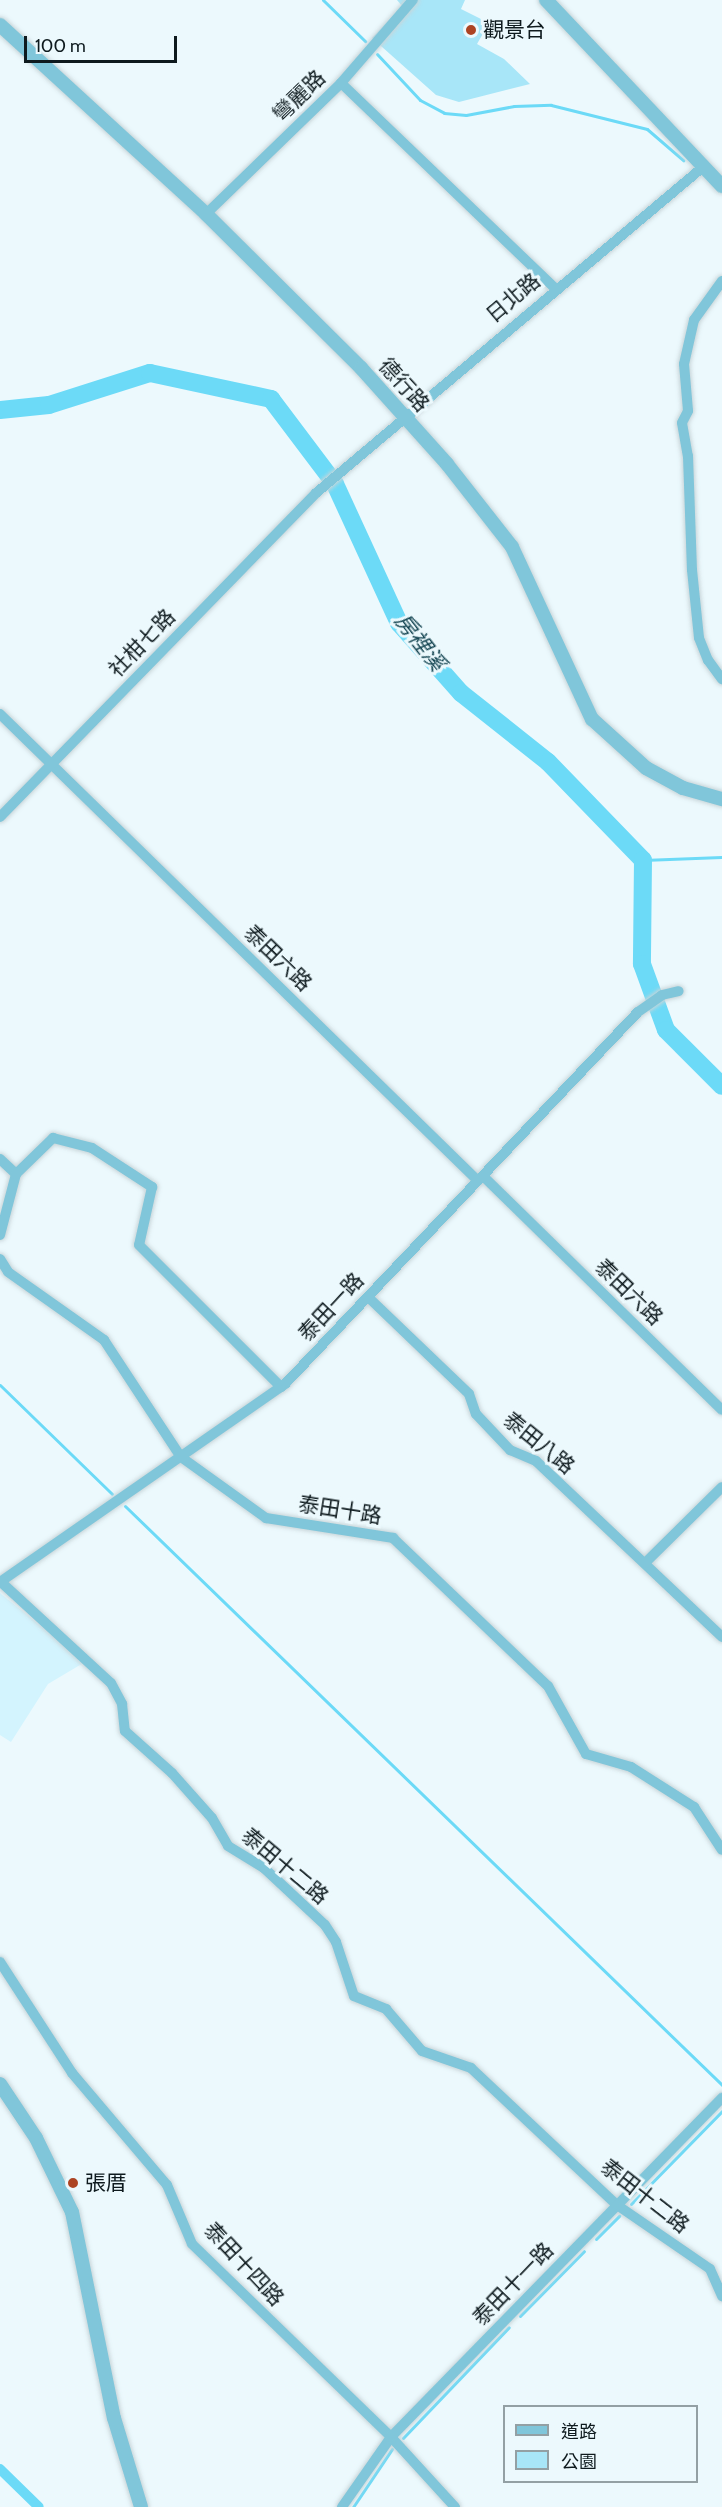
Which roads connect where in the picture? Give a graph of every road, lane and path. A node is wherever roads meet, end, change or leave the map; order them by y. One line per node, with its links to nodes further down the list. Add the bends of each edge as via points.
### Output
1 (413, 0): 4 (street, 彎麗路)
2 (546, 0): 5 (street)
3 (0, 25): 7 (street, 德行路)
4 (340, 83): 7 (street, 彎麗路); 9 (street)
5 (703, 167): 6 (street); 9 (street, 日北路)
6 (722, 186)
7 (206, 214): 10 (street, 德行路)
8 (722, 281): 12 (street, via 694,320 684,364 688,411 682,423 699,638)
9 (555, 288): 10 (street, 日北路)
10 (405, 417): 11 (street, 日北路); 15 (street, 德行路, via 512,547 592,719 646,768 683,788)
11 (353, 463): 14 (street, 社柑七路, via 312,496)
12 (722, 679)
13 (0, 714): 14 (street, 泰田六路)
14 (51, 764): 16 (street, 社柑七路); 20 (street, 泰田六路)
15 (722, 799)
16 (0, 817)
17 (679, 991): 20 (street, 泰田一路, via 645,1005)
18 (0, 1159): 19 (street)
19 (16, 1174): 21 (street); 24 (street, via 53,1138 92,1148 152,1187 139,1245)
20 (480, 1178): 23 (street, 泰田一路); 25 (street, 泰田六路)
21 (0, 1235)
22 (0, 1259): 26 (street, 泰田十路, via 8,1272 104,1340)
23 (368, 1297): 24 (street, 泰田一路); 28 (street, 泰田八路, via 469,1394 476,1414 510,1450 536,1461)
24 (281, 1386): 26 (street, 泰田一路)
25 (722, 1410)
26 (181, 1456): 29 (street, 泰田一路); 31 (street, 泰田十路, via 266,1518 393,1538 548,1686 586,1754 631,1767 693,1807)
27 (722, 1486): 28 (street)
28 (645, 1563): 30 (street, 泰田八路)
29 (0, 1582): 35 (street, 泰田十二路, via 111,1683 122,1704 125,1731 172,1773 212,1818 228,1846 264,1868 325,1924 336,1942 354,1996 386,2009 423,2051 471,2068)
30 (722, 1637)
31 (722, 1850)
32 (0, 1962): 37 (street, 泰田十四路, via 72,2073 167,2185 192,2244)
33 (0, 2084): 38 (street, via 36,2138 72,2212 114,2418)
34 (722, 2098): 35 (street, 泰田十一路)
35 (617, 2205): 36 (street, 泰田十二路, via 710,2269); 37 (street, 泰田十一路)
36 (722, 2296)
37 (391, 2437): 39 (street, 泰田十一路); 40 (street, 泰田十四路)
38 (141, 2507)
39 (342, 2507)
40 (455, 2507)

